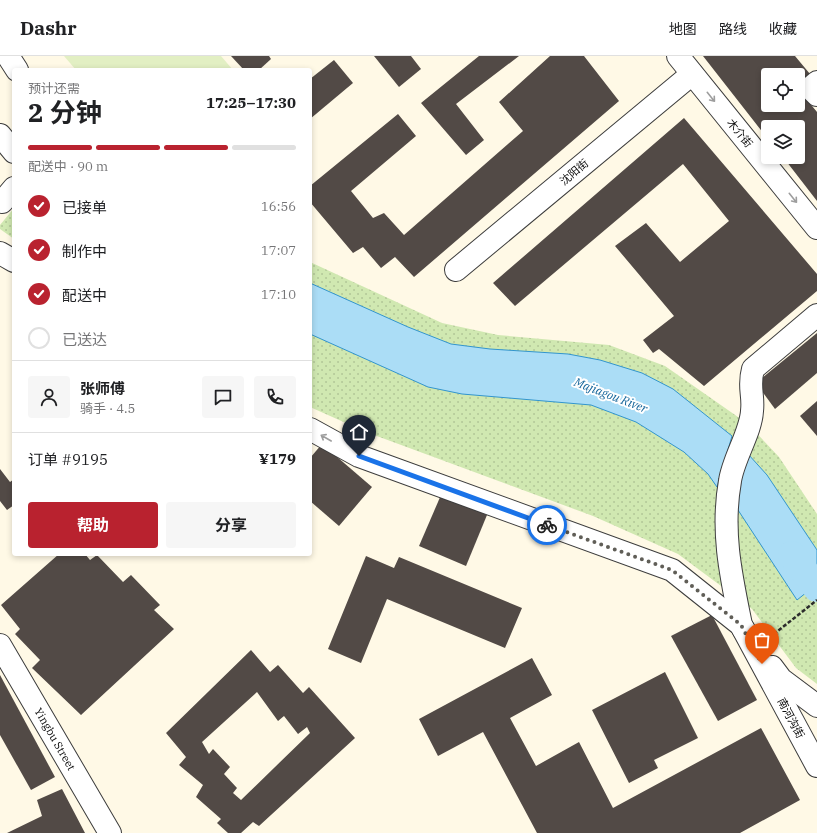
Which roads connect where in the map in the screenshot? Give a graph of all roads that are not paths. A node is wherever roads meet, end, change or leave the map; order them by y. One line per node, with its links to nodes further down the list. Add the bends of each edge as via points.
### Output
1 (8, 56): 3 (street)
2 (678, 56): 4 (street, 木介街)
3 (16, 68)
4 (692, 74): 11 (street, 木介街, one-way to 11); 14 (street, 沈阳街)
5 (817, 82): 6 (street, via 810,88)
6 (817, 95)
7 (0, 135): 8 (street)
8 (12, 150)
9 (12, 190): 10 (street, via 2,202)
10 (0, 200)
11 (817, 228)
12 (0, 253): 13 (street)
13 (12, 260)
14 (456, 270)
15 (817, 316): 17 (street, via 753,370 750,381 752,412 730,480 726,531 728,559)
16 (312, 429): 17 (street, 南河沟街, one-way to 16, via 672,570 359,456)
17 (741, 625): 19 (street, via 780,679); 20 (street, 南河沟街)
18 (0, 645): 21 (street, Yingbu Street)
19 (817, 706)
20 (817, 766)
21 (110, 833)

